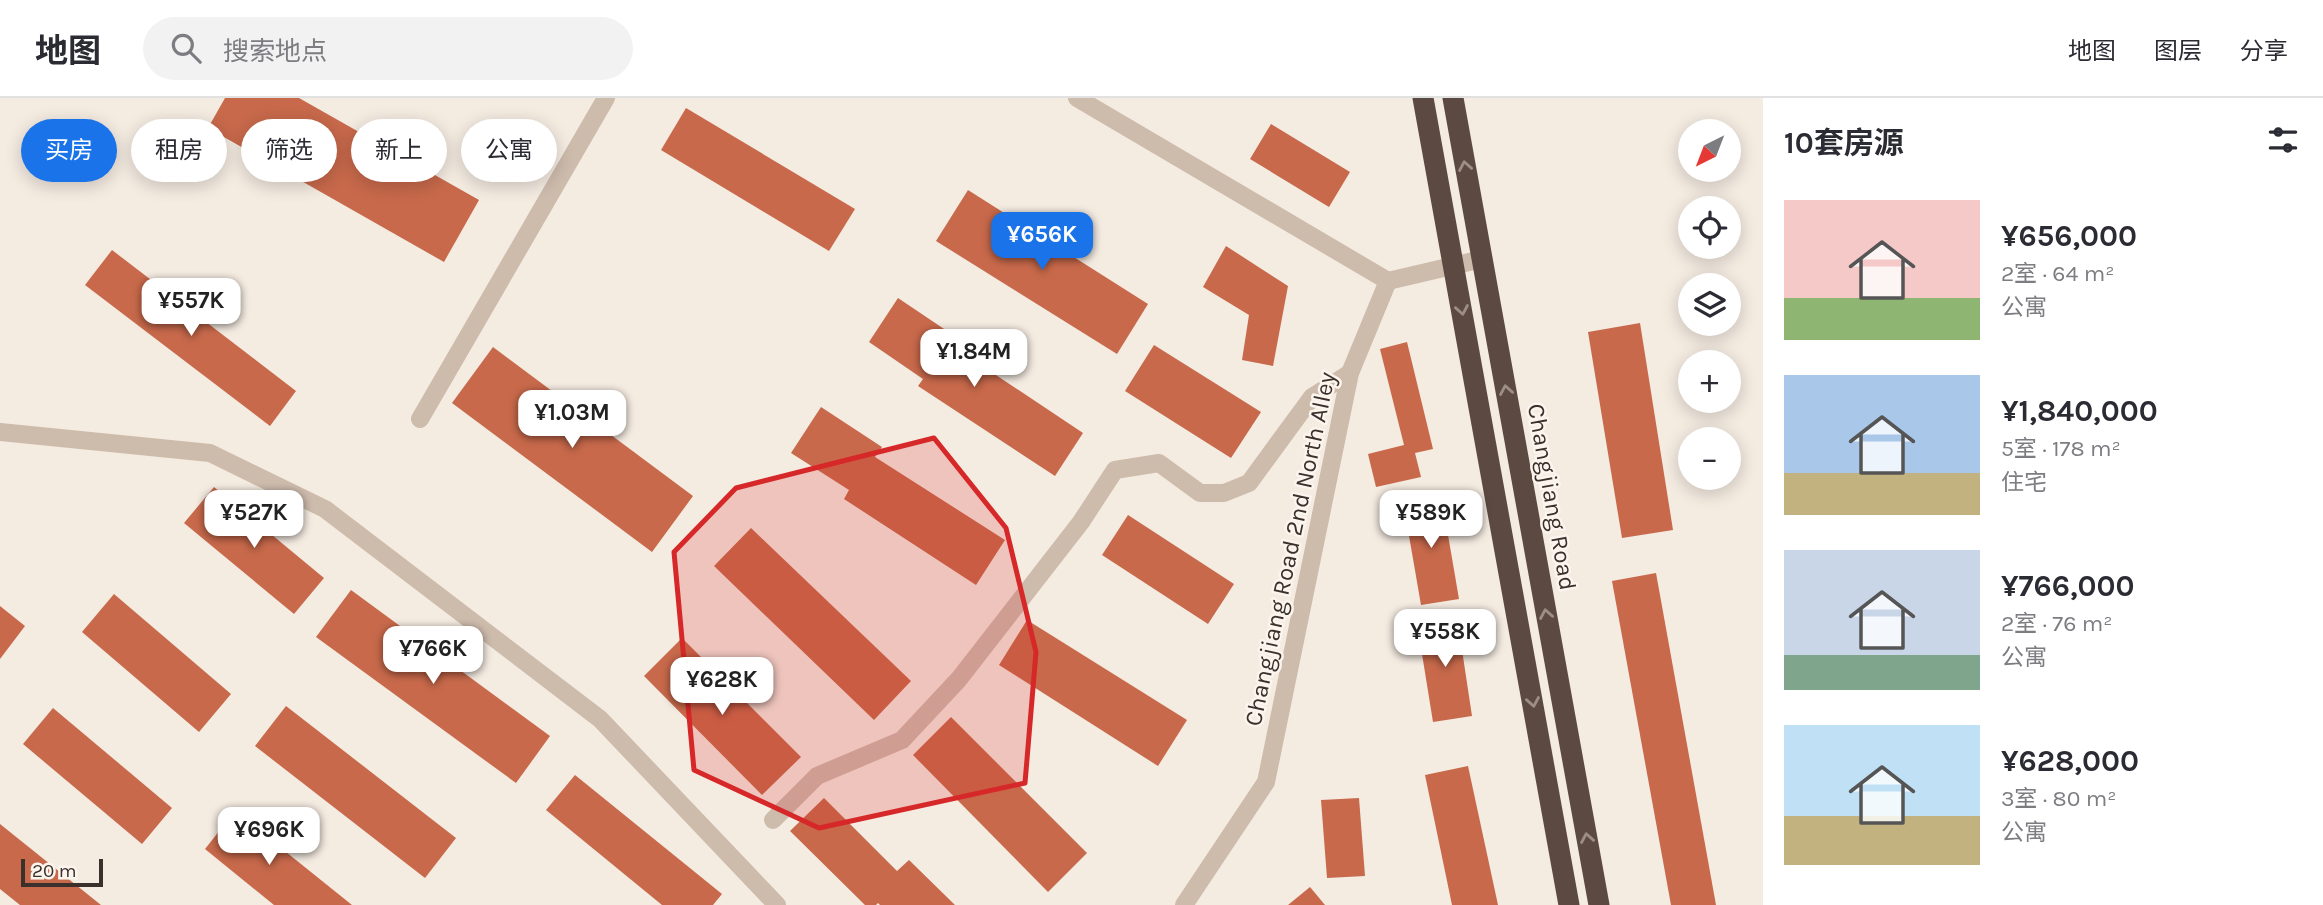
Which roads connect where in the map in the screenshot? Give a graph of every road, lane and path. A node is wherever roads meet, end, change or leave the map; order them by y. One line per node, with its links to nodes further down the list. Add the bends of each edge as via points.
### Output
1 (606, 98): 9 (street)
2 (1077, 98): 7 (street)
3 (1423, 98): 6 (highway)
4 (1453, 98): 5 (highway, Changjiang Road, one-way to 4)
5 (1482, 259): 6 (street); 15 (highway, Changjiang Road, one-way to 5)
6 (1454, 266): 7 (street); 14 (highway, one-way to 14)
7 (1388, 281): 8 (street, Changjiang Road 2nd North Alley)
8 (1350, 373): 11 (street, via 1312,397 1249,483 1224,493 1200,493 1159,463 1115,470 1081,522 968,668 902,740 817,776); 13 (street, Changjiang Road 2nd North Alley, via 1266,782)
9 (420, 419)
10 (0, 432): 12 (street, via 210,453 325,509 600,719)
11 (773, 820)
12 (778, 905)
13 (1184, 905)
14 (1569, 905)
15 (1599, 905)

